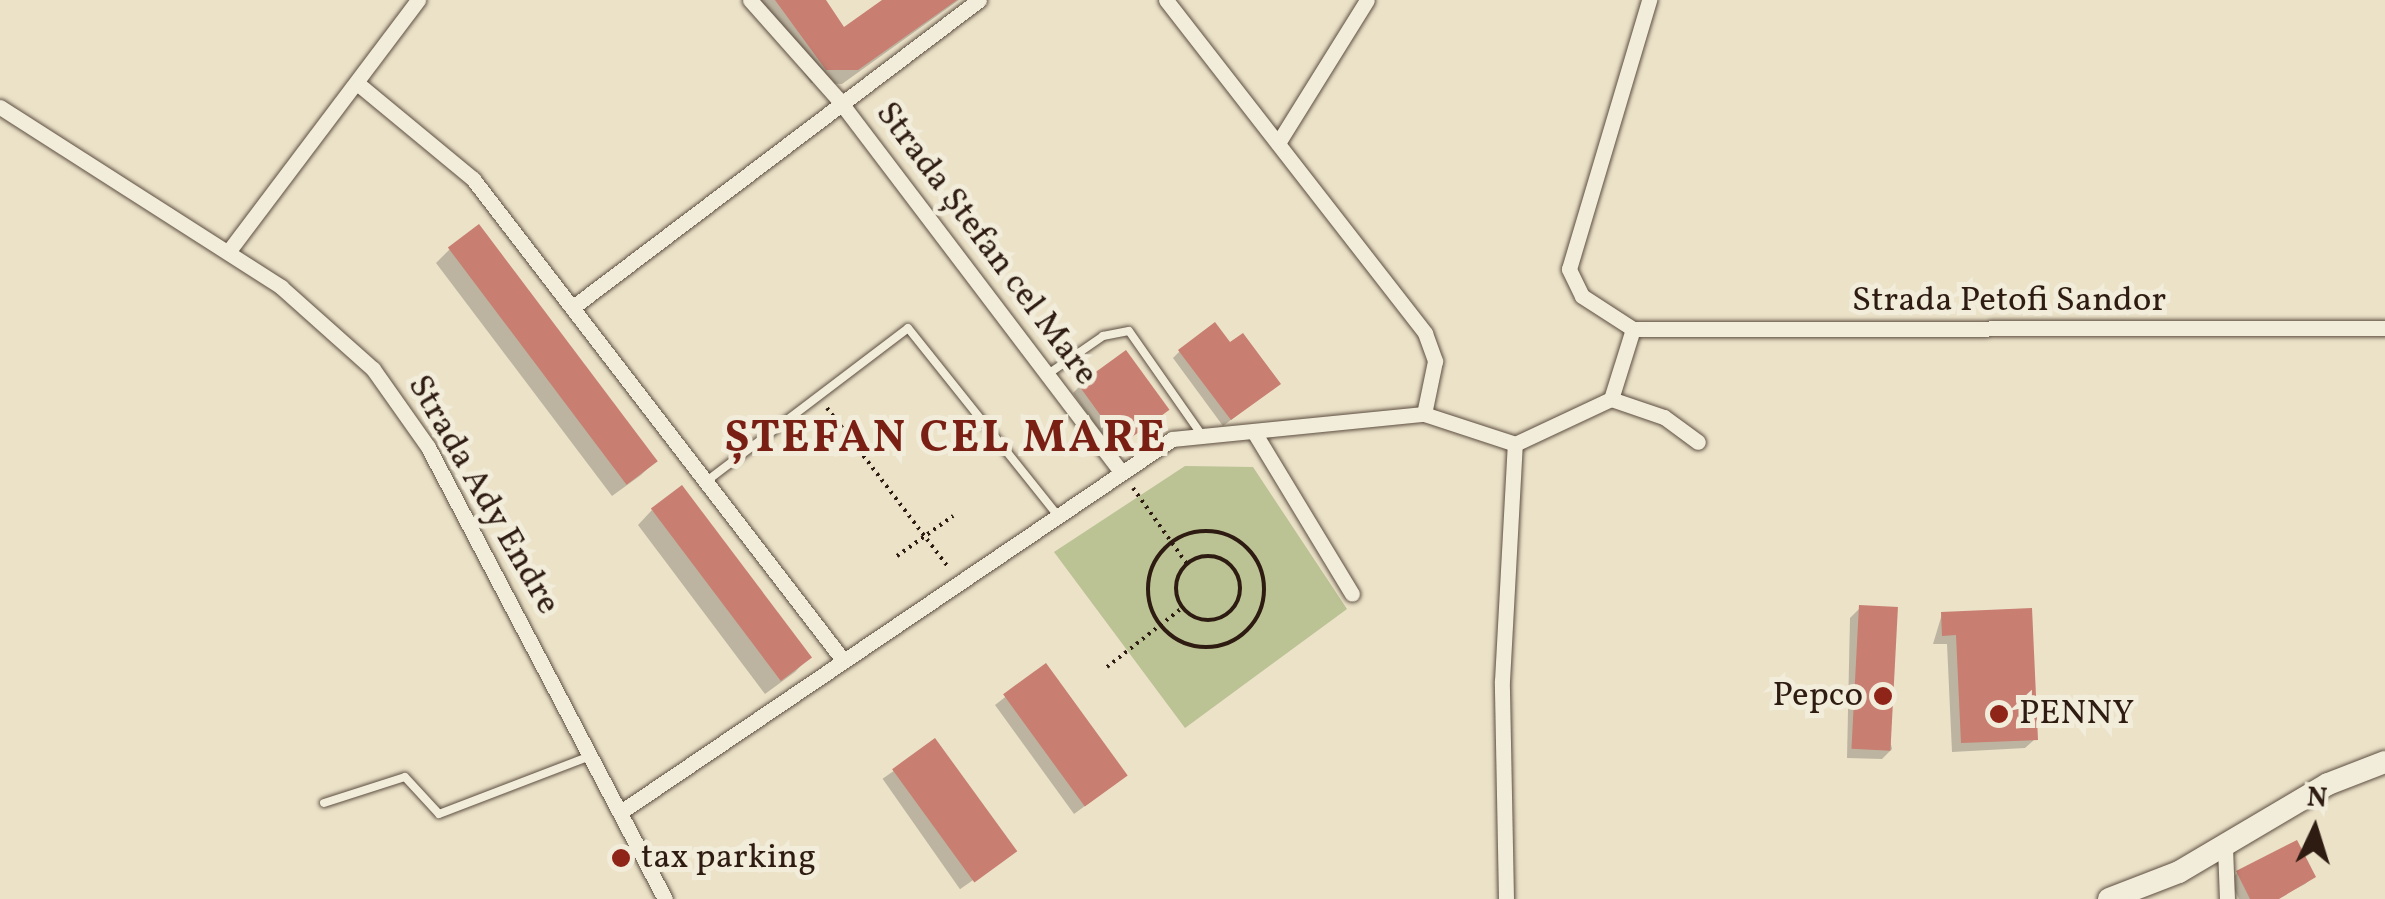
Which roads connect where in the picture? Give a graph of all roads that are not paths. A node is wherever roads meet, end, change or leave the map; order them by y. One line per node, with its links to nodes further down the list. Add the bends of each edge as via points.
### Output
1 (418, 0): 7 (street)
2 (750, 0): 8 (street, Strada Ștefan cel Mare)
3 (979, 0): 8 (street, Strada Ștefan cel Mare)
4 (1166, 0): 10 (street)
5 (1367, 0): 10 (street)
6 (1648, 0): 14 (street, via 1569,270 1582,296)
7 (357, 83): 11 (street); 12 (street, via 473,179)
8 (838, 100): 12 (street, Strada Ștefan cel Mare); 15 (street, Strada Ștefan cel Mare)
9 (0, 107): 11 (street, Strada Ady Endre)
10 (1278, 142): 17 (street, via 1425,333 1436,360)
11 (228, 252): 27 (street, Strada Ady Endre, via 329,326 402,406)
12 (573, 307): 23 (street)
13 (2385, 328): 14 (street, Strada Petofi Sandor)
14 (1633, 329): 16 (street)
15 (1048, 374): 18 (lane, via 1103,336 1128,331); 22 (street, Strada Ștefan cel Mare)
16 (1611, 399): 20 (street, via 1664,417); 21 (street)
17 (1424, 414): 19 (street); 21 (street)
18 (1200, 431): 19 (street); 22 (street)
19 (1254, 432): 25 (street)
20 (1698, 442)
21 (1516, 444): 35 (street, via 1502,681)
22 (1121, 472): 24 (street)
23 (708, 480): 24 (lane, via 908,328); 26 (street)
24 (1058, 516): 26 (street)
25 (1352, 594)
26 (843, 660): 30 (street)
27 (594, 754): 29 (lane, via 438,814 405,777); 30 (street, Strada Ady Endre)
28 (2385, 762): 31 (main road, via 2328,784)
29 (324, 803)
30 (622, 811): 32 (street, Strada Ady Endre)
31 (2225, 847): 36 (main road); 37 (street)
32 (640, 848): 33 (lane); 34 (street, Strada Ady Endre)
33 (621, 858)
34 (665, 899)
35 (1506, 899)
36 (2109, 899)
37 (2227, 899)

